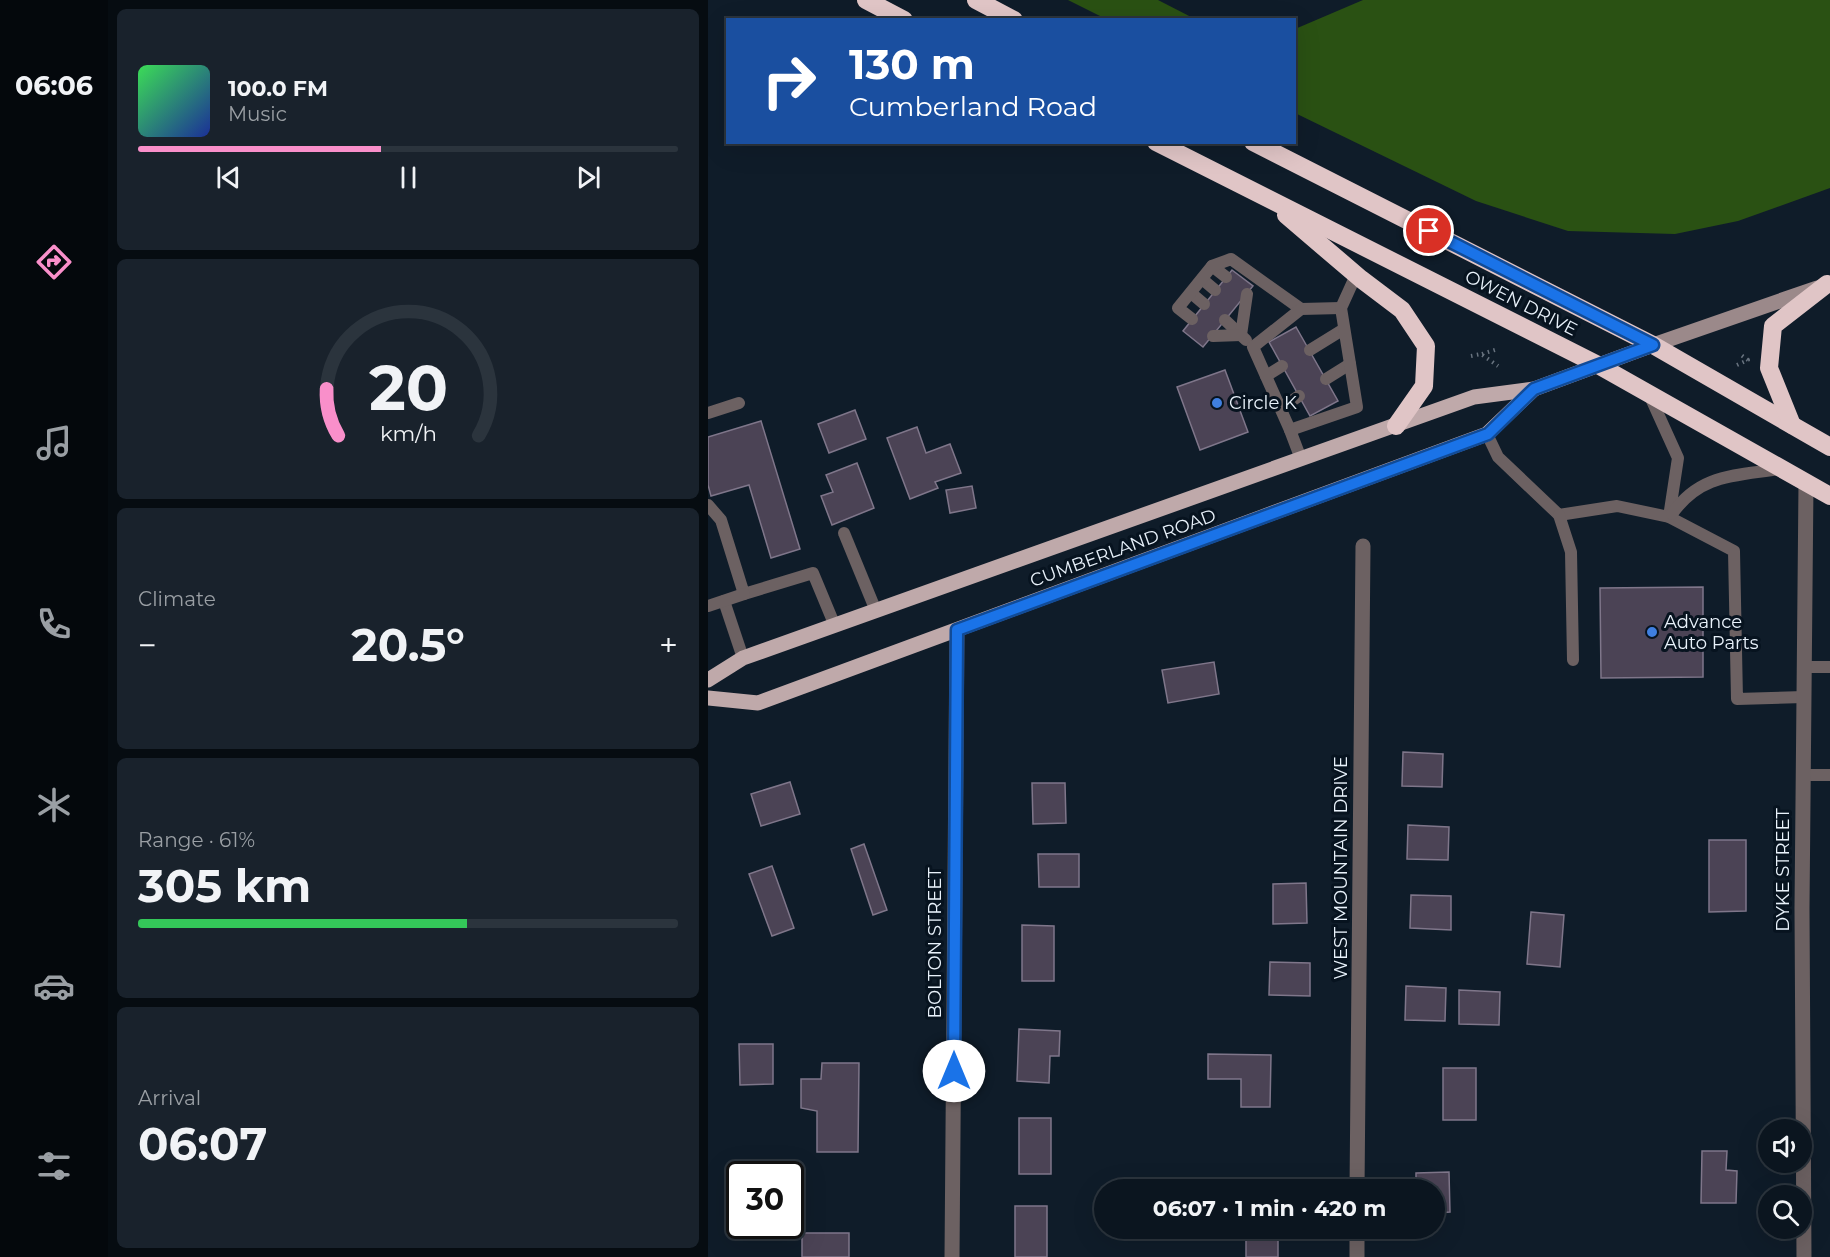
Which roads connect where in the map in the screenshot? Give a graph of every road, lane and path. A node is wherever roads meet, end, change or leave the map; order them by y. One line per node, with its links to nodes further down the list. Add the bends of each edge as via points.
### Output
1 (866, 0): 3 (highway)
2 (976, 0): 4 (highway)
3 (900, 18)
4 (1010, 18)
5 (1160, 144): 7 (highway, OWEN DRIVE)
6 (1257, 144): 25 (highway, OWEN DRIVE)
7 (1264, 196): 9 (highway); 33 (highway, OWEN DRIVE)
8 (1212, 266): 10 (lane); 11 (lane); 19 (lane, via 1231,259)
9 (1356, 274): 18 (lane); 46 (highway, via 1402,310 1426,346 1424,386)
10 (1226, 277)
11 (1202, 279): 13 (lane); 14 (lane)
12 (1828, 284): 25 (main road, CUMBERLAND ROAD); 45 (highway, via 1773,326 1769,368)
13 (1215, 290)
14 (1191, 293): 16 (lane); 20 (lane, via 1178,308)
15 (1247, 294): 23 (lane)
16 (1204, 304)
17 (1236, 306): 23 (lane)
18 (1341, 308): 19 (lane); 22 (lane)
19 (1301, 309): 26 (lane)
20 (1192, 319)
21 (1225, 320): 23 (lane)
22 (1344, 329): 28 (lane); 32 (lane)
23 (1241, 335): 24 (lane); 26 (lane)
24 (1213, 336)
25 (1653, 345): 33 (main road, CUMBERLAND ROAD); 45 (highway, OWEN DRIVE)
26 (1253, 347): 37 (lane)
27 (1497, 349): 29 (path)
28 (1310, 350)
29 (1481, 354): 31 (path); 36 (path)
30 (1741, 355): 34 (path, via 1748,360)
31 (1471, 356)
32 (1350, 364): 38 (lane); 47 (lane, via 1357,407)
33 (1598, 365): 39 (main road, CUMBERLAND ROAD); 40 (highway, OWEN DRIVE)
34 (1737, 365)
35 (1282, 366): 37 (lane)
36 (1498, 366)
37 (1266, 376): 43 (lane)
38 (1326, 379)
39 (1534, 389): 46 (main road, CUMBERLAND ROAD, via 1474,398); 48 (main road, CUMBERLAND ROAD)
40 (1648, 393): 51 (highway, OWEN DRIVE); 56 (lane, via 1678,458)
41 (1299, 396): 43 (lane)
42 (739, 403): 44 (lane)
43 (1281, 408): 47 (lane)
44 (708, 413)
45 (1792, 425): 49 (highway, OWEN DRIVE)
46 (1396, 426): 50 (main road, CUMBERLAND ROAD)
47 (1290, 430): 50 (lane)
48 (1488, 434): 55 (lane, via 1498,457); 64 (main road, CUMBERLAND ROAD)
49 (1830, 447)
50 (1301, 459): 62 (main road, CUMBERLAND ROAD)
51 (1779, 469): 52 (highway, OWEN DRIVE); 56 (lane, via 1709,481 1684,496)
52 (1806, 483): 53 (highway, OWEN DRIVE); 68 (street, DYKE STREET)
53 (1830, 496)
54 (708, 505): 59 (lane, via 722,520)
55 (1559, 515): 56 (lane, via 1617,506); 66 (lane, via 1571,552)
56 (1669, 517): 70 (lane, via 1734,551 1737,699)
57 (844, 532): 62 (lane)
58 (1363, 546): 74 (street, WEST MOUNTAIN DRIVE)
59 (744, 594): 60 (lane); 63 (lane, via 813,573)
60 (724, 601): 61 (lane); 65 (lane)
61 (708, 606)
62 (876, 611): 63 (main road, CUMBERLAND ROAD)
63 (835, 626): 65 (main road, CUMBERLAND ROAD)
64 (957, 630): 71 (main road, CUMBERLAND ROAD, via 758,703); 76 (street, BOLTON STREET)
65 (743, 658): 69 (main road, CUMBERLAND ROAD)
66 (1573, 660)
67 (1830, 667): 68 (lane)
68 (1804, 668): 70 (street, DYKE STREET)
69 (708, 680)
70 (1804, 697): 72 (street, DYKE STREET)
71 (708, 698)
72 (1802, 774): 73 (lane); 78 (street, DYKE STREET)
73 (1830, 775)
74 (1358, 1179)
75 (1357, 1239): 77 (street)
76 (952, 1257)
77 (1357, 1257)
78 (1804, 1257)

